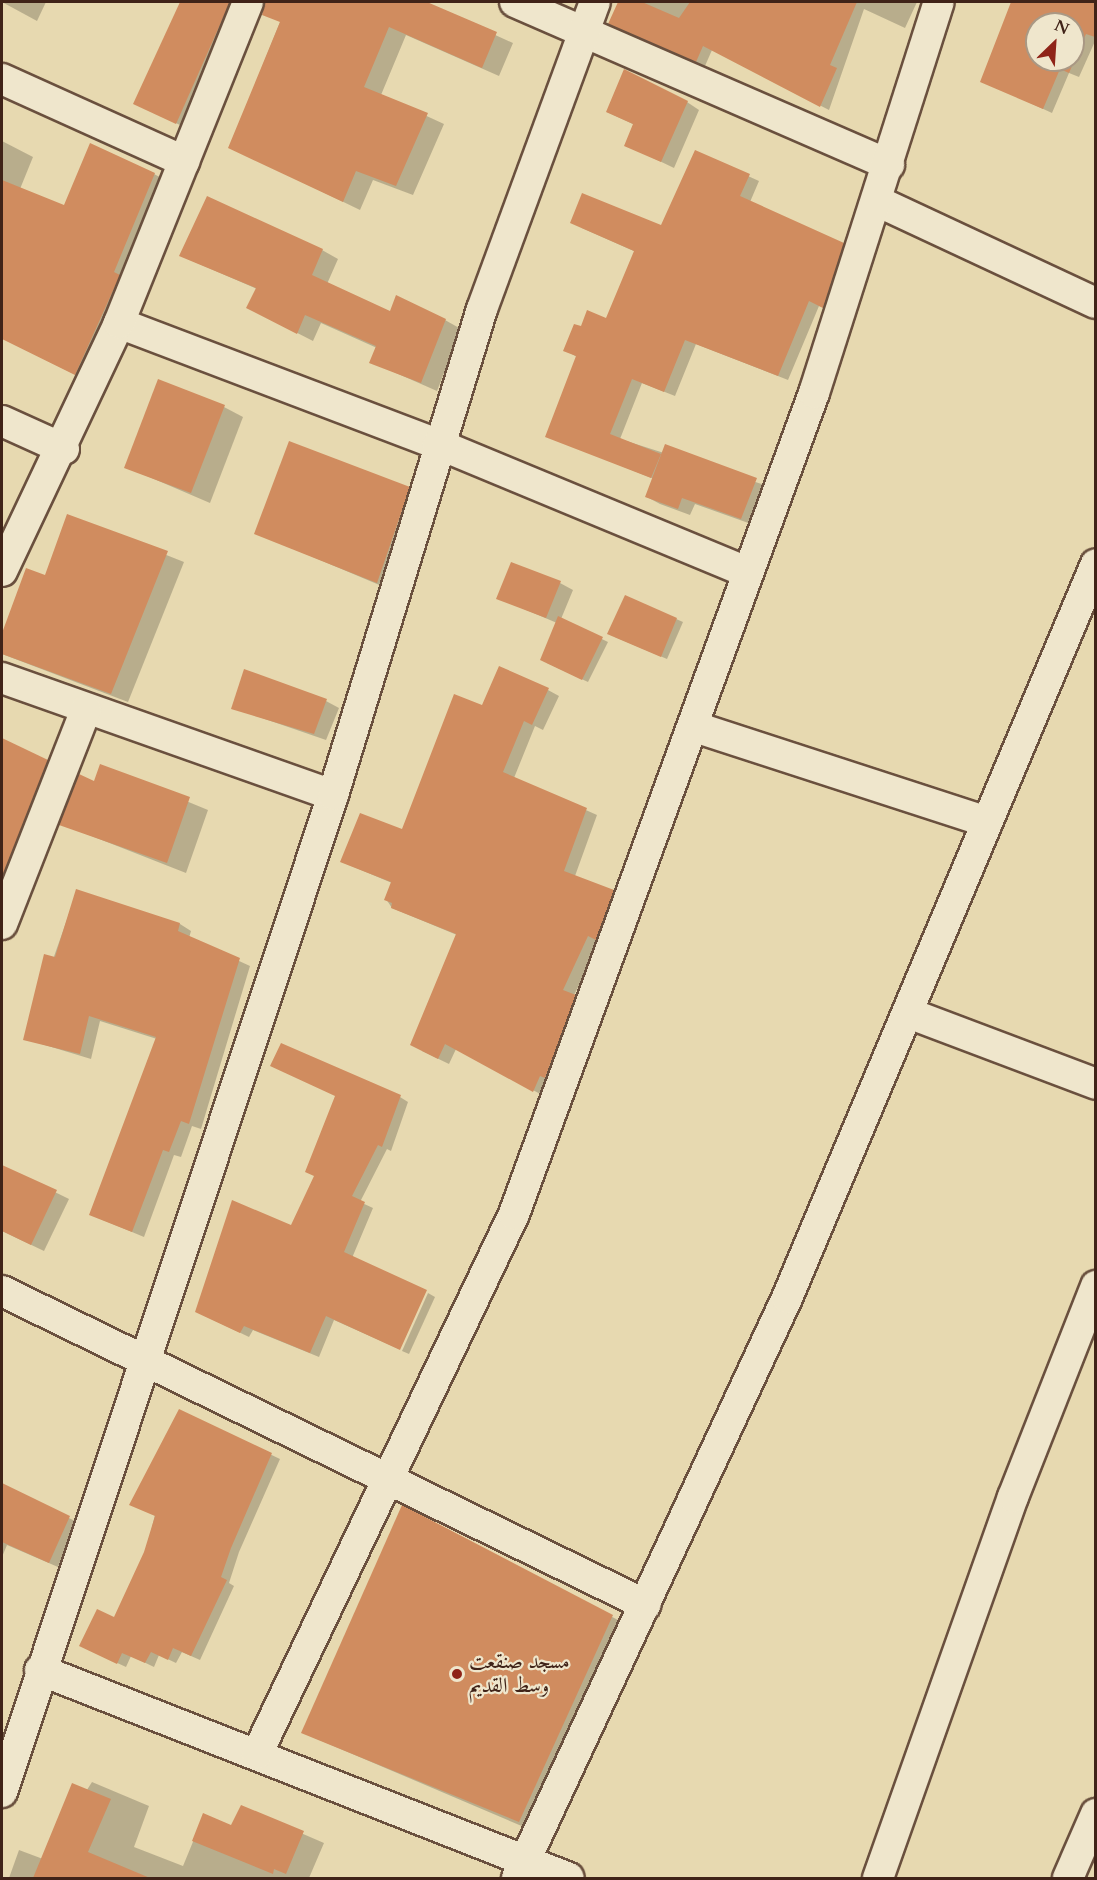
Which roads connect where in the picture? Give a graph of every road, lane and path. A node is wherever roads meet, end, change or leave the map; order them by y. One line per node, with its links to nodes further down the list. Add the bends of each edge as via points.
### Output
1 (248, 2): 7 (street)
2 (515, 2): 5 (street)
3 (595, 2): 5 (street)
4 (939, 2): 8 (street)
5 (584, 33): 8 (street); 13 (street)
6 (2, 79): 7 (street)
7 (184, 161): 11 (street)
8 (889, 165): 9 (street)
9 (879, 202): 10 (street); 17 (street, via 814,393)
10 (1095, 303)
11 (119, 323): 13 (street); 14 (street)
12 (2, 421): 14 (street)
13 (438, 444): 17 (street); 21 (street)
14 (64, 449): 16 (street)
15 (1095, 564): 22 (street)
16 (2, 571)
17 (745, 571): 20 (street)
18 (2, 678): 19 (street)
19 (86, 710): 21 (street); 23 (street)
20 (694, 727): 22 (street); 29 (street, via 514,1214)
21 (333, 795): 28 (street)
22 (987, 822): 24 (street)
23 (2, 924)
24 (911, 1014): 25 (street); 30 (street)
25 (1095, 1084)
26 (1095, 1286): 37 (street, via 1013,1497)
27 (2, 1291): 28 (street)
28 (142, 1358): 29 (street); 31 (street)
29 (390, 1480): 30 (street); 32 (street)
30 (646, 1605): 35 (street)
31 (40, 1670): 32 (street); 33 (street)
32 (257, 1754): 35 (street)
33 (2, 1792)
34 (1095, 1815): 38 (street)
35 (520, 1870): 36 (street)
36 (569, 1878)
37 (878, 1878)
38 (1068, 1878)

